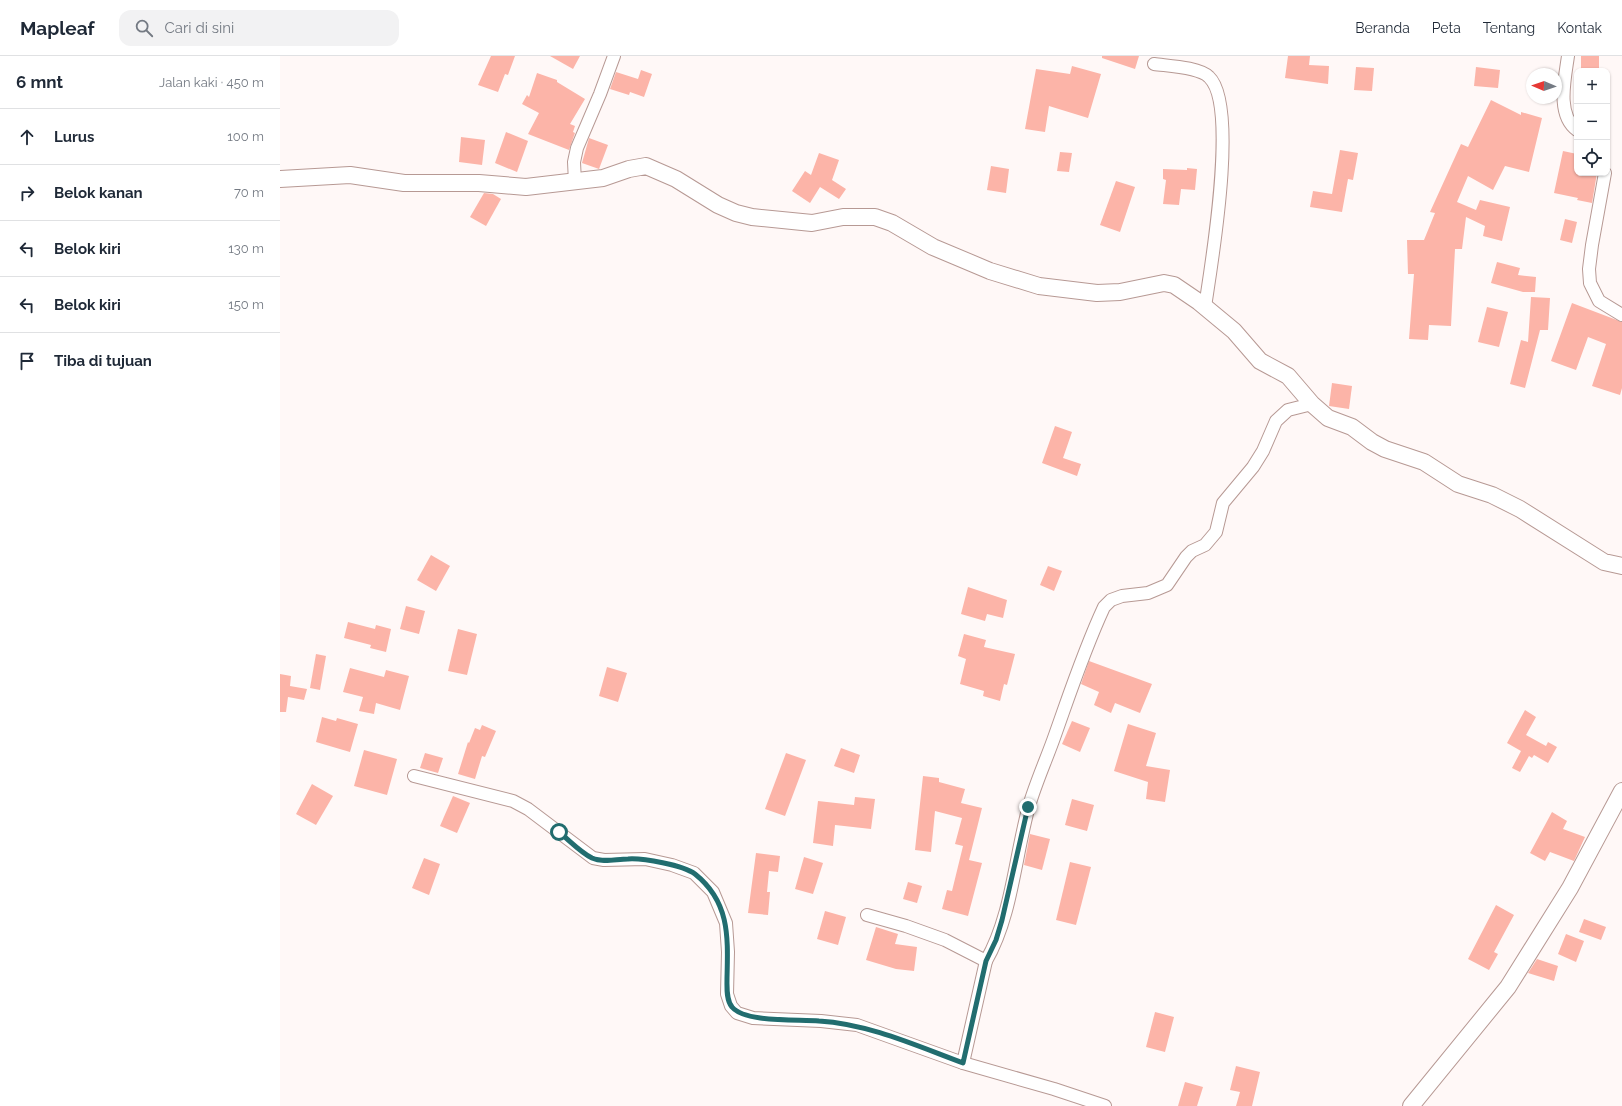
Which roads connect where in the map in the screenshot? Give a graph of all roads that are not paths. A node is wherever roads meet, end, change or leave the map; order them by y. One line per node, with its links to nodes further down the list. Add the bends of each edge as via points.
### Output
1 (614, 56): 7 (street, via 577,148 574,162)
2 (1568, 56): 4 (street, via 1564,109 1566,118)
3 (1154, 64): 8 (street, via 1196,71 1209,77 1217,89 1220,102 1220,202)
4 (1574, 127)
5 (1604, 176): 9 (street, via 1592,246 1590,283 1599,301)
6 (280, 179): 7 (street, via 350,175 404,183 478,183 526,187)
7 (575, 182): 8 (street, via 603,178 646,166 736,213 812,223 844,217 875,217 892,223 933,247 990,271 1039,286 1097,293 1120,292 1164,283 1181,289)
8 (1205, 307): 10 (street, via 1234,331 1260,361 1288,376)
9 (1622, 315)
10 (1312, 404): 11 (street, via 1328,418 1352,427 1385,449 1424,462 1458,484 1508,503 1566,536 1604,562); 15 (street, via 1288,410 1279,417 1253,466 1223,503 1216,532 1205,545 1186,557 1167,585 1148,593 1122,596 1111,600 1104,607 1079,664 1028,807 1002,920)
11 (1622, 566)
12 (414, 776): 16 (street, via 513,801 528,809 593,858 646,859 694,873 713,892 726,923 727,994 731,1006 737,1013 753,1018 857,1025)
13 (1622, 791): 18 (street, via 1570,888 1508,987)
14 (867, 915): 15 (street, via 945,940)
15 (986, 961): 16 (street)
16 (963, 1063): 17 (street)
17 (1105, 1106)
18 (1410, 1106)

